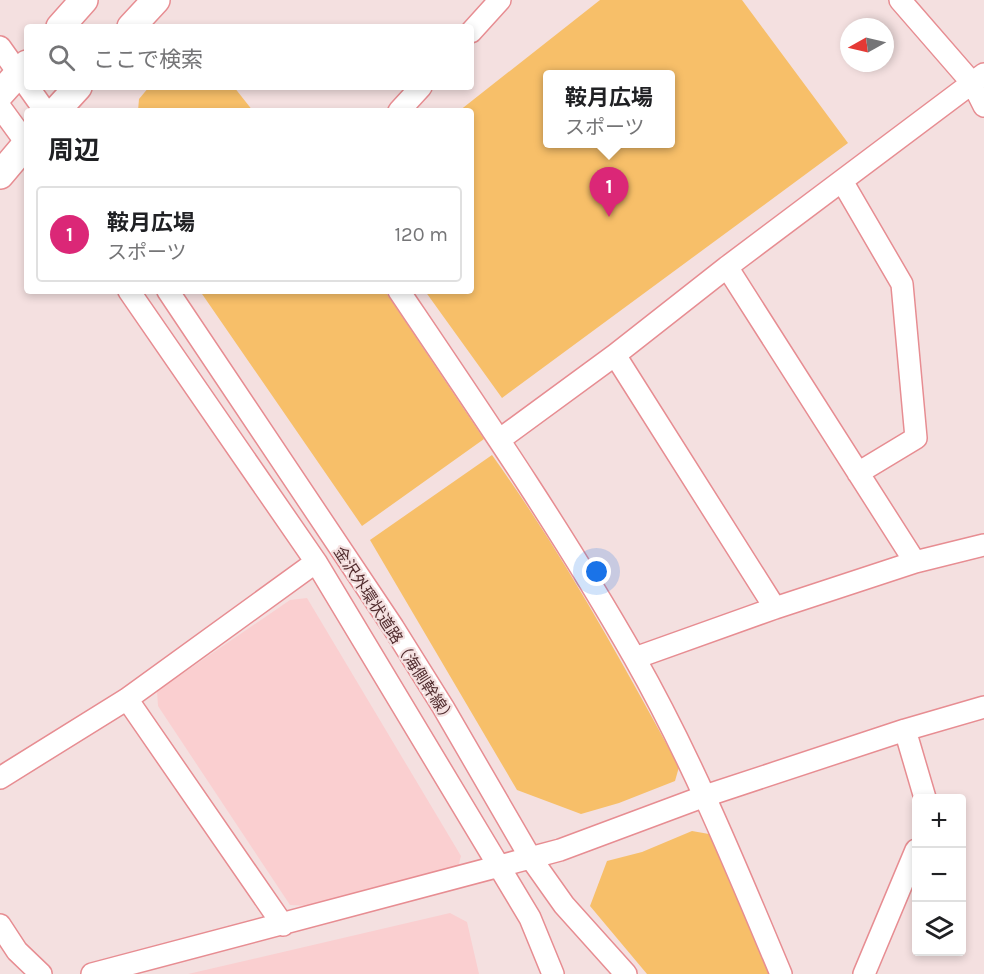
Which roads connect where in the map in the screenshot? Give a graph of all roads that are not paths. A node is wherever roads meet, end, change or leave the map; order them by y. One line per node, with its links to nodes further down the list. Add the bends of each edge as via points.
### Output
1 (84, 0): 5 (main road)
2 (156, 0): 6 (main road)
3 (500, 0): 7 (street)
4 (900, 0): 11 (street)
5 (63, 24)
6 (134, 24)
7 (474, 29)
8 (0, 47): 9 (street)
9 (24, 76)
10 (24, 78): 15 (main road)
11 (978, 79): 17 (street); 24 (street)
12 (33, 90): 18 (street)
13 (75, 90): 19 (main road)
14 (418, 90): 20 (street)
15 (0, 94)
16 (0, 106): 21 (street)
17 (984, 106)
18 (43, 108)
19 (59, 108)
20 (402, 108)
21 (24, 139)
22 (24, 147): 23 (main road)
23 (0, 175)
24 (842, 181): 25 (street); 31 (street, via 902,284 916,438)
25 (727, 267): 29 (street); 31 (street)
26 (131, 294): 33 (street, 金沢外環状道路（海側幹線）)
27 (170, 294): 43 (street, 金沢外環状道路（海側幹線）, via 393,627)
28 (401, 294): 30 (street)
29 (615, 355): 30 (street); 35 (street)
30 (499, 440): 36 (street)
31 (858, 473): 34 (street)
32 (984, 545): 34 (street)
33 (316, 562): 37 (street); 45 (street, 金沢外環状道路（海側幹線）)
34 (915, 562): 35 (street)
35 (775, 608): 36 (street)
36 (634, 658): 42 (street)
37 (127, 699): 40 (street); 47 (street)
38 (984, 706): 39 (street)
39 (905, 729): 41 (street); 42 (street)
40 (0, 778)
41 (924, 794)
42 (705, 796): 43 (street, via 560,850); 52 (street)
43 (530, 857): 45 (street); 51 (street, 金沢外環状道路（海側幹線）, via 564,905)
44 (912, 860): 53 (street)
45 (498, 866): 47 (street); 50 (street, 金沢外環状道路（海側幹線）, via 530,918)
46 (0, 925): 48 (street, via 17,951)
47 (283, 925): 49 (street)
48 (41, 974)
49 (92, 974)
50 (553, 974)
51 (626, 974)
52 (781, 974)
53 (864, 974)

